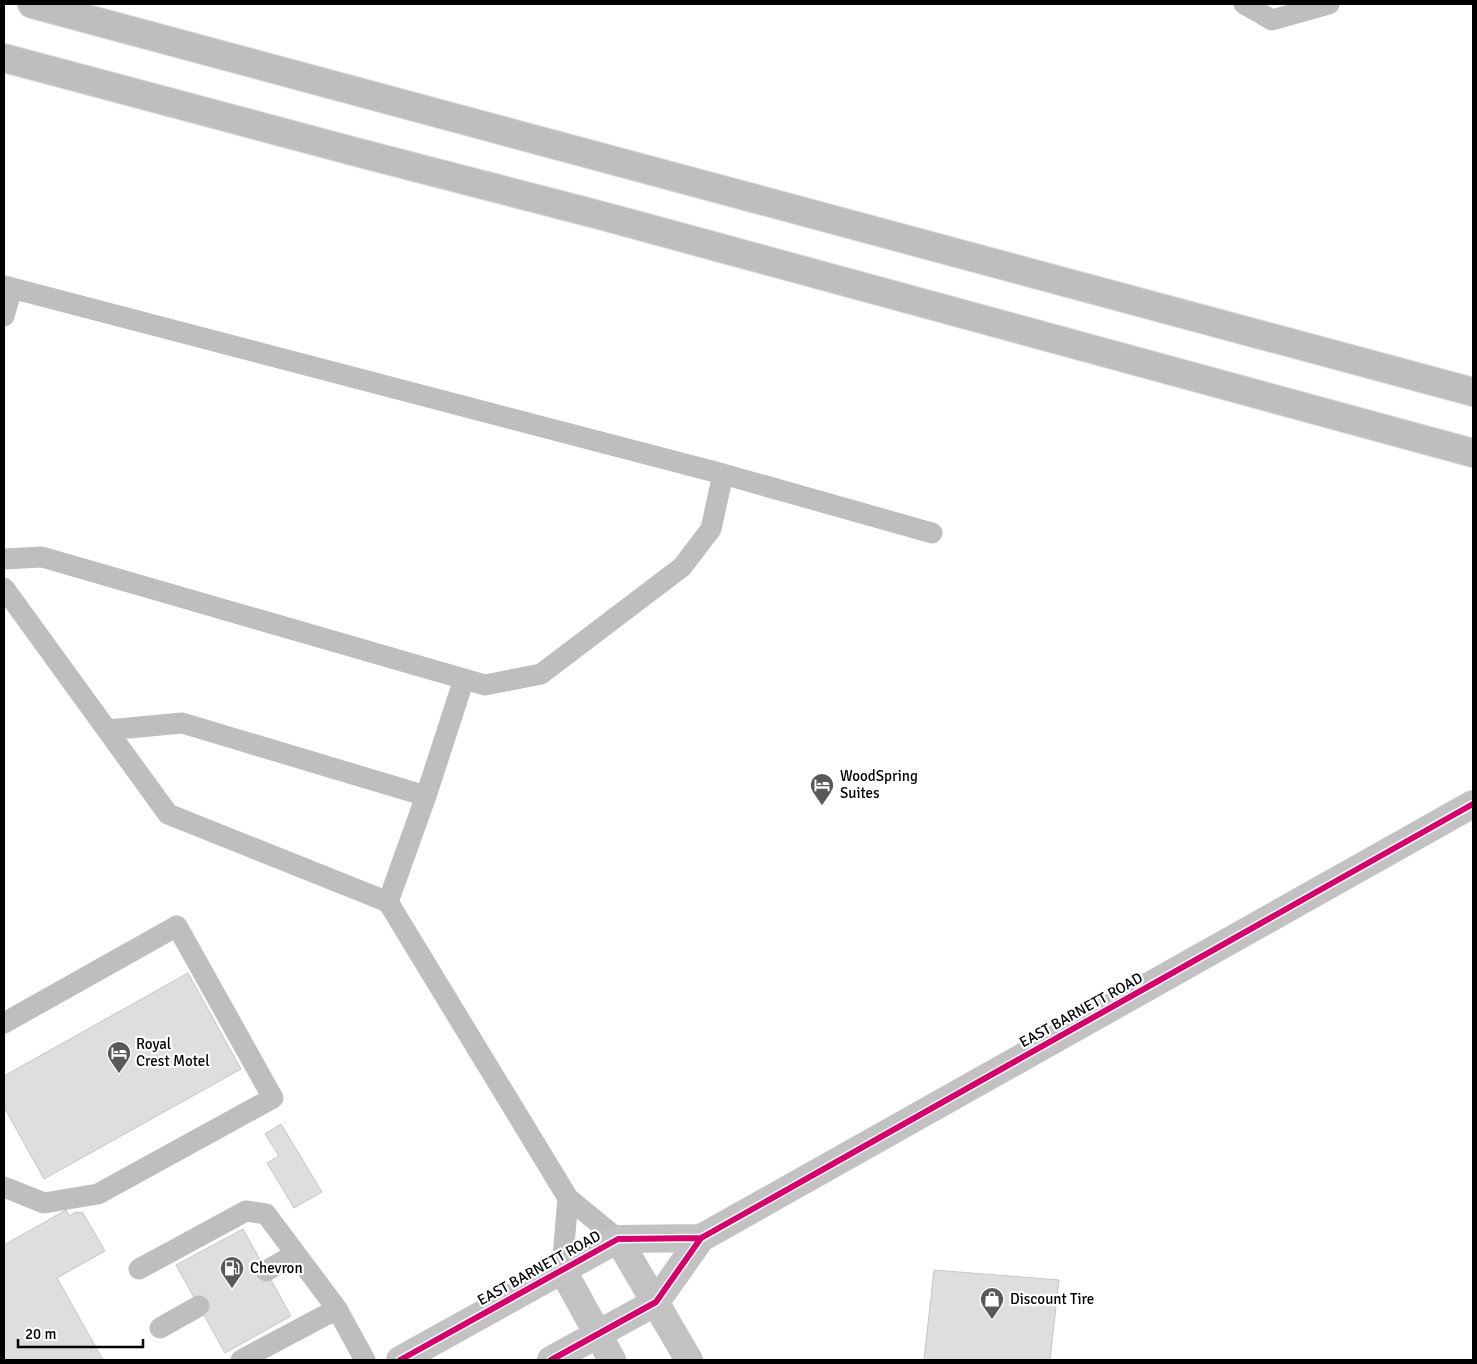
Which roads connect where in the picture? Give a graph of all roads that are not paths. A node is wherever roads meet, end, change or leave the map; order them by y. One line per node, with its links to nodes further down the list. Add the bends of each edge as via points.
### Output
1 (32, 4): 7 (highway)
2 (1244, 4): 3 (lane, via 1272,20)
3 (1329, 4)
4 (4, 58): 8 (highway, via 622,221)
5 (8, 287): 6 (lane); 9 (lane)
6 (4, 316)
7 (1473, 392)
8 (1473, 453)
9 (723, 474): 10 (lane); 13 (lane, via 711,529 682,567 541,674 485,686)
10 (932, 533)
11 (4, 559): 13 (lane, via 42,556)
12 (4, 588): 14 (lane)
13 (464, 679): 15 (lane)
14 (107, 730): 15 (lane, via 182,723); 17 (lane, via 168,814)
15 (426, 796): 17 (lane)
16 (1473, 804): 22 (main road, EAST BARNETT ROAD)
17 (388, 902): 20 (lane)
18 (4, 1023): 19 (lane, via 178,926 273,1098 98,1194 44,1203)
19 (4, 1186)
20 (568, 1198): 21 (lane); 25 (lane)
21 (618, 1238): 22 (main road, EAST BARNETT ROAD); 25 (main road, EAST BARNETT ROAD); 27 (main road)
22 (701, 1238): 27 (main road, EAST BARNETT ROAD)
23 (296, 1254): 24 (lane, via 266,1214 246,1210); 26 (lane); 29 (lane)
24 (139, 1270)
25 (562, 1270): 31 (main road); 34 (main road, EAST BARNETT ROAD)
26 (266, 1271)
27 (656, 1302): 31 (main road, EAST BARNETT ROAD); 37 (main road)
28 (199, 1306): 30 (lane)
29 (336, 1309): 32 (lane); 33 (lane)
30 (160, 1328)
31 (597, 1335): 35 (main road, EAST BARNETT ROAD); 36 (main road)
32 (241, 1360)
33 (365, 1360)
34 (400, 1360)
35 (551, 1360)
36 (612, 1360)
37 (689, 1360)

